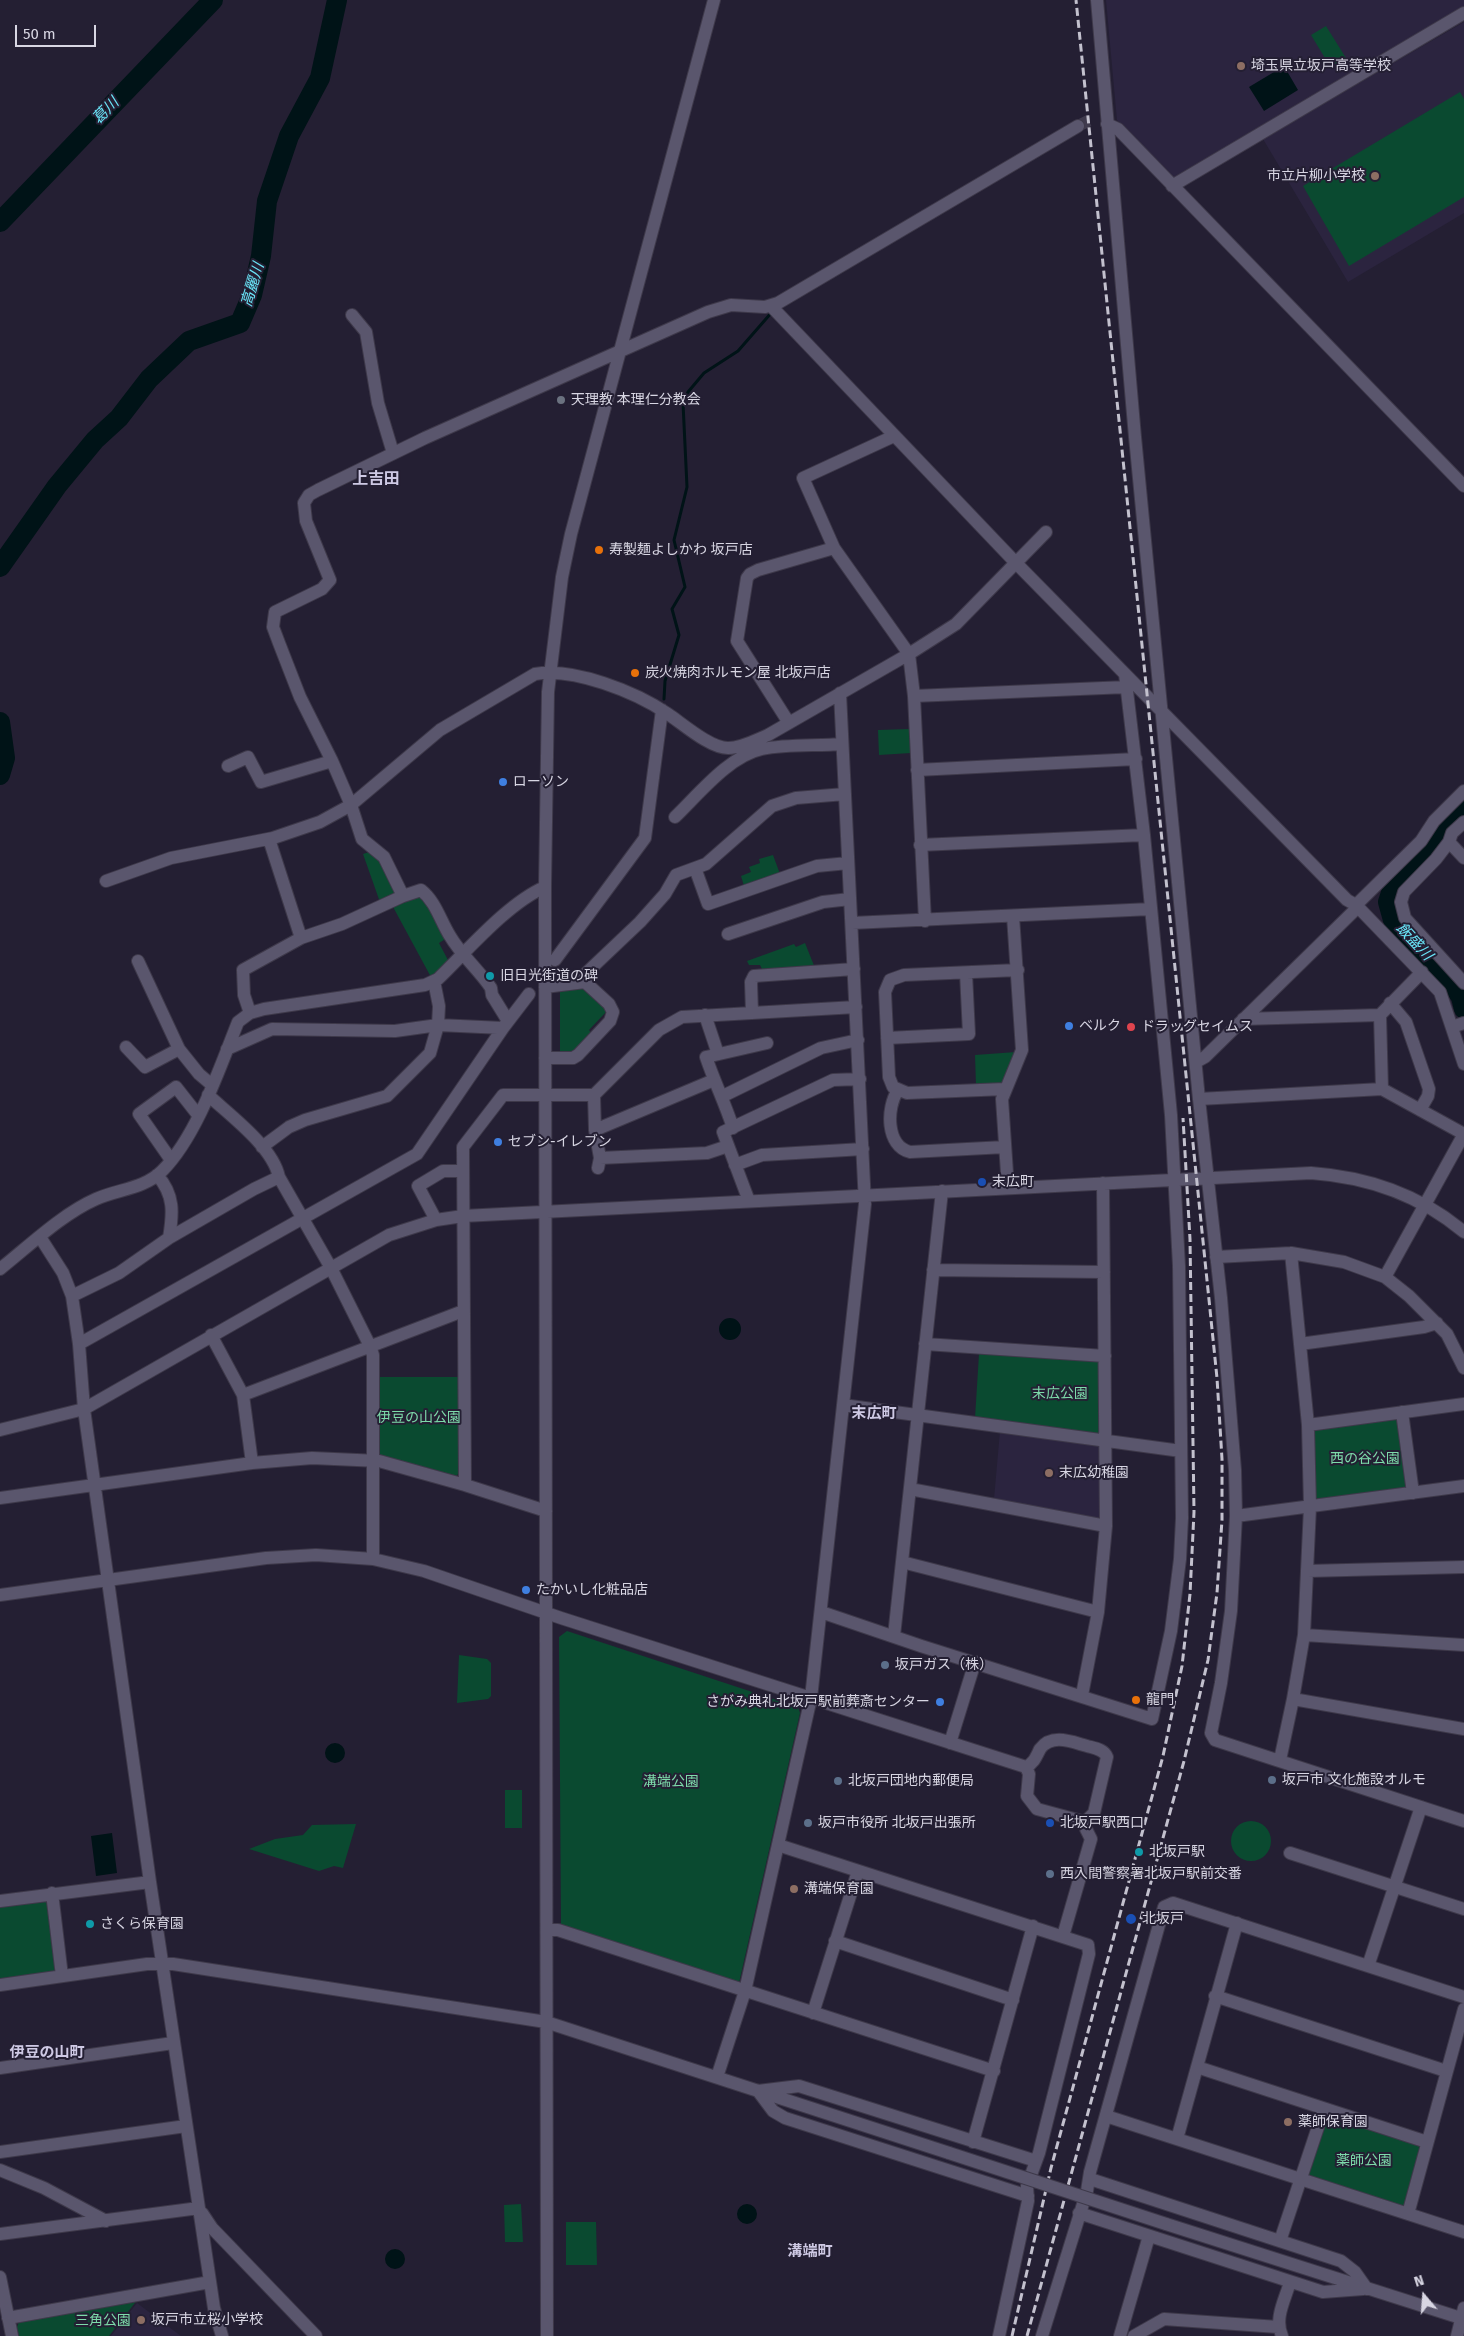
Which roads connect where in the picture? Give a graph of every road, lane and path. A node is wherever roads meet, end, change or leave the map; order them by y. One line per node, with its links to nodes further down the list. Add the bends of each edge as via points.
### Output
1 (714, 0): 10 (street)
2 (1097, 0): 5 (street)
3 (1464, 13): 7 (street)
4 (1094, 118): 5 (street)
5 (1106, 118): 7 (street); 23 (street)
6 (1078, 126): 8 (street)
7 (1172, 186): 13 (street)
8 (771, 306): 10 (street, via 722,307); 11 (street)
9 (352, 315): 12 (street, via 366,332 378,403)
10 (619, 352): 12 (street); 18 (street, via 562,577)
11 (894, 436): 15 (street, via 803,478); 16 (street)
12 (393, 453): 28 (street, via 309,495 304,503 304,514 330,580 322,589 275,612 273,617 273,627 300,697)
13 (1464, 486)
14 (1046, 532): 16 (street)
15 (834, 548): 17 (street); 25 (street, via 758,570 747,578 737,641)
16 (1016, 563): 17 (street, via 956,624); 19 (street)
17 (909, 654): 21 (street); 22 (street)
18 (551, 671): 24 (street, via 622,690); 33 (street, via 534,674 440,730); 44 (street, via 546,715)
19 (1125, 674): 20 (street); 23 (street)
20 (1127, 687): 22 (street); 27 (street)
21 (840, 694): 25 (street); 26 (street)
22 (914, 696): 30 (street)
23 (1161, 709): 47 (street, via 1347,900); 84 (street)
24 (662, 710): 25 (street, via 696,734 728,748 768,735); 55 (street, via 646,838)
25 (789, 723)
26 (842, 744): 32 (street); 34 (street, via 752,752 733,762)
27 (1136, 759): 30 (street); 36 (street)
28 (332, 761): 29 (street, via 261,782 248,758); 33 (street)
29 (228, 766)
30 (917, 770): 39 (street)
31 (1464, 791): 47 (street, via 1434,821 1421,842)
32 (845, 794): 41 (street); 42 (street, via 796,798 772,806 706,864)
33 (351, 805): 37 (street, via 320,822); 45 (street, via 362,839 384,857)
34 (675, 817)
35 (1464, 822): 38 (street, via 1452,833)
36 (1144, 834): 39 (street); 48 (street)
37 (269, 839): 43 (street, via 171,858); 53 (street)
38 (1449, 842): 40 (street); 63 (street, via 1404,892 1400,902 1405,918)
39 (920, 845): 50 (street)
40 (1464, 858)
41 (848, 863): 42 (street, via 817,866 708,904); 46 (street)
42 (695, 868): 62 (street, via 676,874 665,894)
43 (106, 881)
44 (545, 887): 54 (street, via 532,893 504,916); 64 (street)
45 (403, 896): 53 (street, via 350,921); 54 (street, via 421,890 425,893)
46 (850, 898): 51 (street); 52 (street, via 823,902)
47 (1357, 906): 59 (street); 72 (street)
48 (1151, 909): 49 (street); 111 (street)
49 (1013, 916): 50 (street); 58 (street)
50 (925, 920): 51 (street)
51 (852, 923): 57 (street)
52 (728, 934)
53 (301, 938): 68 (street, via 243,970 244,994)
54 (464, 954): 61 (street); 73 (street, via 491,988)
55 (556, 960)
56 (138, 961): 80 (street)
57 (854, 969): 67 (street); 69 (street, via 754,976 751,982)
58 (1018, 970): 60 (street); 88 (street, via 1022,1050)
59 (1422, 972): 66 (street); 75 (street, via 1440,992)
60 (966, 973): 76 (street, via 904,975 890,980 885,992); 76 (street, via 969,1034)
61 (434, 982): 68 (street, via 411,989 312,1000); 74 (street, via 439,1006)
62 (580, 982): 64 (street); 83 (street, via 589,984 609,1004 613,1016 578,1056)
63 (1464, 983)
64 (545, 986): 83 (street)
65 (529, 994): 73 (street)
66 (1390, 1003): 70 (street); 96 (street, via 1406,1022 1429,1089)
67 (856, 1007): 69 (street); 77 (street)
68 (250, 1013): 81 (street, via 238,1022)
69 (752, 1013): 71 (street)
70 (1380, 1014): 72 (street); 89 (street)
71 (705, 1015): 82 (street); 92 (street, via 682,1017 664,1026)
72 (1243, 1019): 84 (street)
73 (506, 1024): 74 (street); 120 (street, via 417,1154)
74 (438, 1025): 81 (street, via 395,1031 272,1029); 102 (street, via 430,1053 387,1096 305,1120 289,1127)
75 (1458, 1025): 85 (street)
76 (887, 1038): 91 (street, via 889,1077)
77 (858, 1040): 86 (street); 94 (street, via 821,1048)
78 (767, 1043): 82 (street)
79 (126, 1047): 80 (street, via 145,1067)
80 (179, 1049): 90 (street)
81 (226, 1049): 90 (street)
82 (718, 1054): 87 (street, via 706,1057)
83 (545, 1058): 93 (street)
84 (1196, 1062): 95 (street)
85 (1464, 1064)
86 (860, 1078): 98 (street, via 833,1080); 104 (street)
87 (714, 1080): 94 (street); 99 (street)
88 (1005, 1089): 91 (street, via 907,1093); 103 (street, via 1002,1099)
89 (1382, 1089): 95 (street); 96 (street)
90 (210, 1090): 97 (street); 102 (street)
91 (898, 1090): 103 (street, via 892,1101 892,1135 903,1150)
92 (594, 1095): 93 (street); 99 (street)
93 (545, 1096): 107 (street, via 500,1097 463,1147); 118 (street)
94 (723, 1096): 98 (street)
95 (1199, 1099): 110 (street)
96 (1420, 1110): 100 (street)
97 (198, 1115): 105 (street); 105 (street, via 176,1087 139,1114)
98 (733, 1128): 101 (street, via 722,1132)
99 (595, 1130): 101 (street, via 599,1163 707,1153)
100 (1464, 1134): 117 (street)
101 (728, 1146): 106 (street)
102 (262, 1147): 109 (street, via 277,1165)
103 (1005, 1147): 113 (street)
104 (863, 1149): 106 (street, via 762,1155); 115 (street)
105 (171, 1160): 108 (street)
106 (735, 1165): 116 (street)
107 (464, 1171): 119 (street); 121 (street, via 443,1171 418,1186)
108 (157, 1175): 123 (street, via 134,1188 96,1199); 124 (street, via 173,1210)
109 (279, 1177): 120 (street); 124 (street, via 254,1188)
110 (1208, 1178): 111 (street); 117 (street, via 1310,1173 1343,1176 1376,1183); 126 (street)
111 (1175, 1179): 112 (street); 151 (street)
112 (1103, 1183): 113 (street); 130 (street)
113 (1008, 1188): 114 (street)
114 (942, 1192): 115 (street); 129 (street)
115 (865, 1196): 116 (street); 144 (street)
116 (749, 1201): 118 (street)
117 (1425, 1205): 122 (street); 131 (street)
118 (546, 1212): 119 (street); 161 (street)
119 (464, 1216): 121 (street); 133 (street)
120 (302, 1218): 127 (street); 136 (street)
121 (436, 1220): 127 (street, via 390,1235)
122 (1464, 1232)
123 (40, 1237): 128 (street); 132 (street, via 63,1273)
124 (169, 1238): 132 (street, via 119,1273)
125 (1291, 1253): 126 (street); 131 (street, via 1344,1262); 138 (street)
126 (1216, 1257): 162 (street)
127 (331, 1268): 135 (street); 139 (street)
128 (0, 1269)
129 (933, 1270): 130 (street); 137 (street)
130 (1104, 1272): 140 (street)
131 (1385, 1277): 134 (street)
132 (72, 1296): 136 (street)
133 (463, 1311): 139 (street); 155 (street)
134 (1437, 1323): 138 (street); 141 (street, via 1447,1334)
135 (210, 1336): 142 (street); 145 (street)
136 (79, 1344): 145 (street)
137 (925, 1344): 140 (street); 147 (street)
138 (1300, 1344): 148 (street)
139 (370, 1346): 142 (street); 152 (street, via 373,1355)
140 (1105, 1356): 150 (street)
141 (1464, 1368)
142 (243, 1395): 153 (street)
143 (1464, 1404): 146 (street)
144 (843, 1405): 147 (street); 170 (street)
145 (84, 1409): 149 (street); 154 (street)
146 (1402, 1412): 148 (street); 158 (street)
147 (918, 1415): 150 (street); 157 (street)
148 (1308, 1425): 160 (street)
149 (0, 1430)
150 (1106, 1440): 151 (street); 163 (street)
151 (1181, 1451): 177 (street, via 1180,1559 1171,1630 1152,1719)
152 (373, 1461): 153 (street, via 312,1458); 155 (street); 164 (street)
153 (252, 1463): 154 (street)
154 (95, 1485): 159 (street); 168 (street)
155 (465, 1485): 161 (street)
156 (1464, 1486): 158 (street)
157 (910, 1489): 163 (street); 165 (street)
158 (1413, 1492): 160 (street)
159 (0, 1498)
160 (1310, 1507): 162 (street); 167 (street)
161 (546, 1511): 172 (street)
162 (1236, 1516): 182 (street, via 1231,1611 1211,1733 1215,1740)
163 (1106, 1526): 171 (street)
164 (373, 1559): 168 (street, via 292,1555); 172 (street, via 424,1571)
165 (902, 1562): 171 (street); 174 (street)
166 (1464, 1567): 167 (street)
167 (1307, 1571): 173 (street)
168 (108, 1580): 169 (street); 190 (street)
169 (0, 1595)
170 (821, 1612): 174 (street); 178 (street)
171 (1098, 1612): 177 (street)
172 (546, 1613): 178 (street); 197 (street)
173 (1304, 1635): 175 (street); 179 (street)
174 (894, 1636): 176 (street)
175 (1464, 1644)
176 (975, 1662): 177 (street); 181 (street)
177 (1082, 1695)
178 (811, 1698): 181 (street); 187 (street)
179 (1293, 1699): 180 (street); 182 (street)
180 (1464, 1729)
181 (950, 1743): 183 (street)
182 (1280, 1760): 184 (street)
183 (1026, 1767): 186 (street, via 1030,1774 1027,1796 1037,1809); 186 (street, via 1032,1764 1041,1748 1054,1739 1106,1753 1094,1814)
184 (1421, 1807): 185 (street); 191 (street)
185 (1464, 1821)
186 (1085, 1822): 198 (street, via 1091,1839)
187 (778, 1845): 189 (street); 204 (street)
188 (1290, 1853): 191 (street)
189 (858, 1871): 196 (street); 199 (street)
190 (150, 1882): 192 (street); 200 (street)
191 (1395, 1887): 194 (street); 201 (street)
192 (52, 1893): 193 (street); 202 (street)
193 (0, 1901)
194 (1464, 1909)
195 (1236, 1924): 201 (street); 205 (street); 219 (street, via 1174,1903 1164,1907)
196 (1033, 1926): 198 (street); 207 (street)
197 (546, 1930): 204 (street, via 558,1930); 210 (street)
198 (1063, 1936): 225 (street, via 1084,1943 1090,1949)
199 (835, 1941): 207 (street); 209 (street)
200 (162, 1964): 202 (street); 210 (street); 211 (street)
201 (1368, 1966): 206 (street)
202 (62, 1976): 203 (street)
203 (0, 1985)
204 (745, 1991): 209 (street); 216 (street)
205 (1215, 1996): 213 (street); 215 (street)
206 (1464, 1998)
207 (1013, 2000): 214 (street)
208 (1464, 2010): 215 (street)
209 (813, 2012): 214 (street)
210 (546, 2022): 216 (street); 248 (street)
211 (173, 2044): 212 (street); 220 (street)
212 (0, 2068)
213 (1197, 2068): 218 (street); 221 (street)
214 (994, 2071): 222 (street)
215 (1446, 2071): 223 (street)
216 (717, 2077): 217 (street)
217 (758, 2090): 222 (street, via 800,2086); 229 (street, via 773,2111 785,2118); 241 (street, bridge)
218 (1324, 2109): 223 (street); 228 (street)
219 (1106, 2116): 221 (street); 227 (street)
220 (186, 2126): 224 (street); 230 (street)
221 (1177, 2139): 228 (street)
222 (973, 2142): 225 (street)
223 (1427, 2142): 232 (street)
224 (0, 2152)
225 (1036, 2161): 229 (street, via 1027,2186)
226 (0, 2170): 233 (street, via 44,2188)
227 (1090, 2179): 231 (street); 237 (street)
228 (1301, 2179): 232 (street); 237 (street)
229 (1028, 2196): 249 (street)
230 (200, 2208): 233 (street); 239 (street); 247 (street, via 212,2228)
231 (1079, 2213): 236 (street); 250 (street)
232 (1408, 2214): 234 (street)
233 (106, 2221): 235 (street)
234 (1464, 2232)
235 (0, 2234)
236 (1149, 2236): 240 (street); 251 (street)
237 (1280, 2241): 241 (street, via 1348,2265)
238 (0, 2277): 243 (street)
239 (210, 2282): 243 (street); 246 (street)
240 (1290, 2282): 241 (street, via 1331,2293); 244 (street)
241 (1367, 2289): 242 (street)
242 (1463, 2315): 253 (street)
243 (8, 2318): 245 (street)
244 (1280, 2331): 252 (street, via 1164,2319)
245 (12, 2336)
246 (222, 2336)
247 (316, 2336)
248 (547, 2336)
249 (999, 2336)
250 (1042, 2336)
251 (1120, 2336)
252 (1134, 2336)
253 (1457, 2336)

